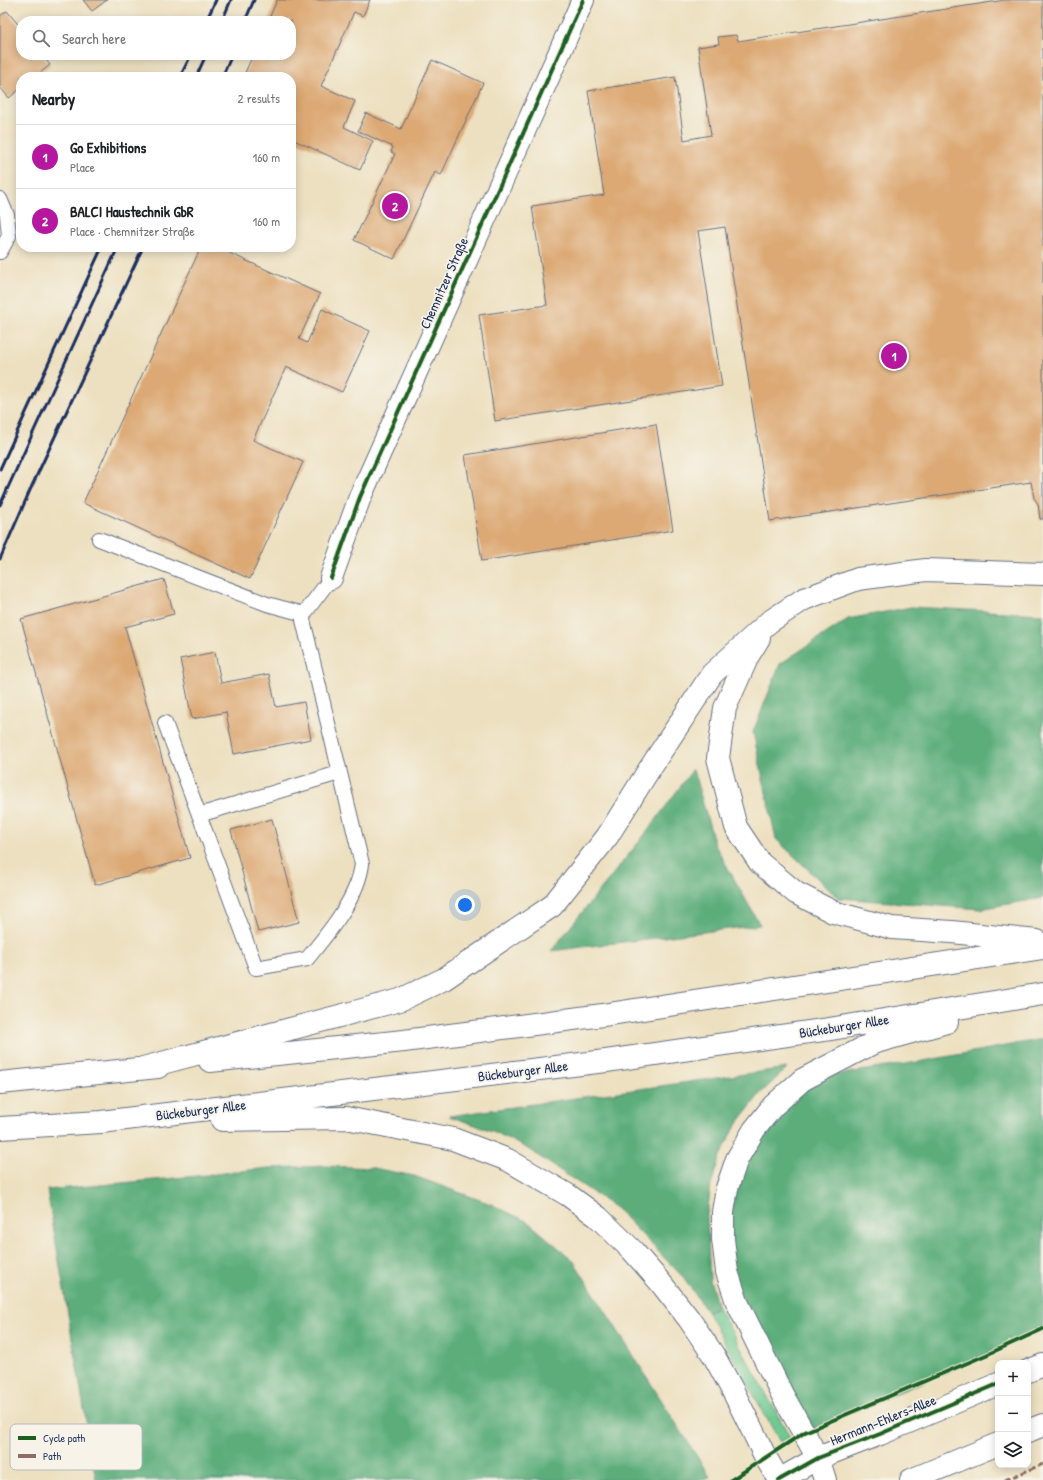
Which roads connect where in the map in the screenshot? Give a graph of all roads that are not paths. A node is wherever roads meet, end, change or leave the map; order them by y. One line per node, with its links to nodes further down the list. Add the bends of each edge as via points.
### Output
1 (583, 0): 6 (main road, Chemnitzer Straße, via 360,496)
2 (0, 199): 3 (lane, via 7,214 9,236)
3 (0, 252)
4 (99, 539): 7 (lane, via 267,604)
5 (1043, 574): 8 (main road, via 926,570 858,579 804,599)
6 (331, 578): 7 (lane)
7 (304, 614): 10 (lane, via 306,636)
8 (769, 622): 12 (main road, via 748,656 726,708 718,758 736,827 760,862 796,893 833,912 892,928); 15 (main road, via 712,674 607,837 552,906 444,979 400,1000)
9 (165, 723): 11 (lane)
10 (339, 773): 11 (lane); 11 (lane, via 362,864 361,872 347,904 307,959 256,968)
11 (199, 815)
12 (1043, 942)
13 (1043, 948): 15 (main road, via 572,1019 404,1041)
14 (1043, 994): 17 (main road, Bückeburger Allee, via 606,1061); 25 (main road, via 873,1043 802,1080 773,1106 754,1130 737,1159 727,1188 723,1212 727,1272 743,1315 783,1396)
15 (143, 1068): 16 (main road)
16 (0, 1083)
17 (101, 1122): 18 (main road, Bückeburger Allee); 26 (main road, via 346,1118 453,1139 508,1160 568,1195 598,1217 660,1282 714,1356)
18 (0, 1128)
19 (1043, 1365): 20 (main road)
20 (1031, 1370)
21 (995, 1385): 25 (main road, Hermann-Ehlers-Allee)
22 (1043, 1425): 23 (main road)
23 (1031, 1430)
24 (995, 1445): 28 (main road)
25 (818, 1458): 26 (main road, Hermann-Ehlers-Allee); 27 (main road)
26 (779, 1480)
27 (826, 1480)
28 (911, 1480)

